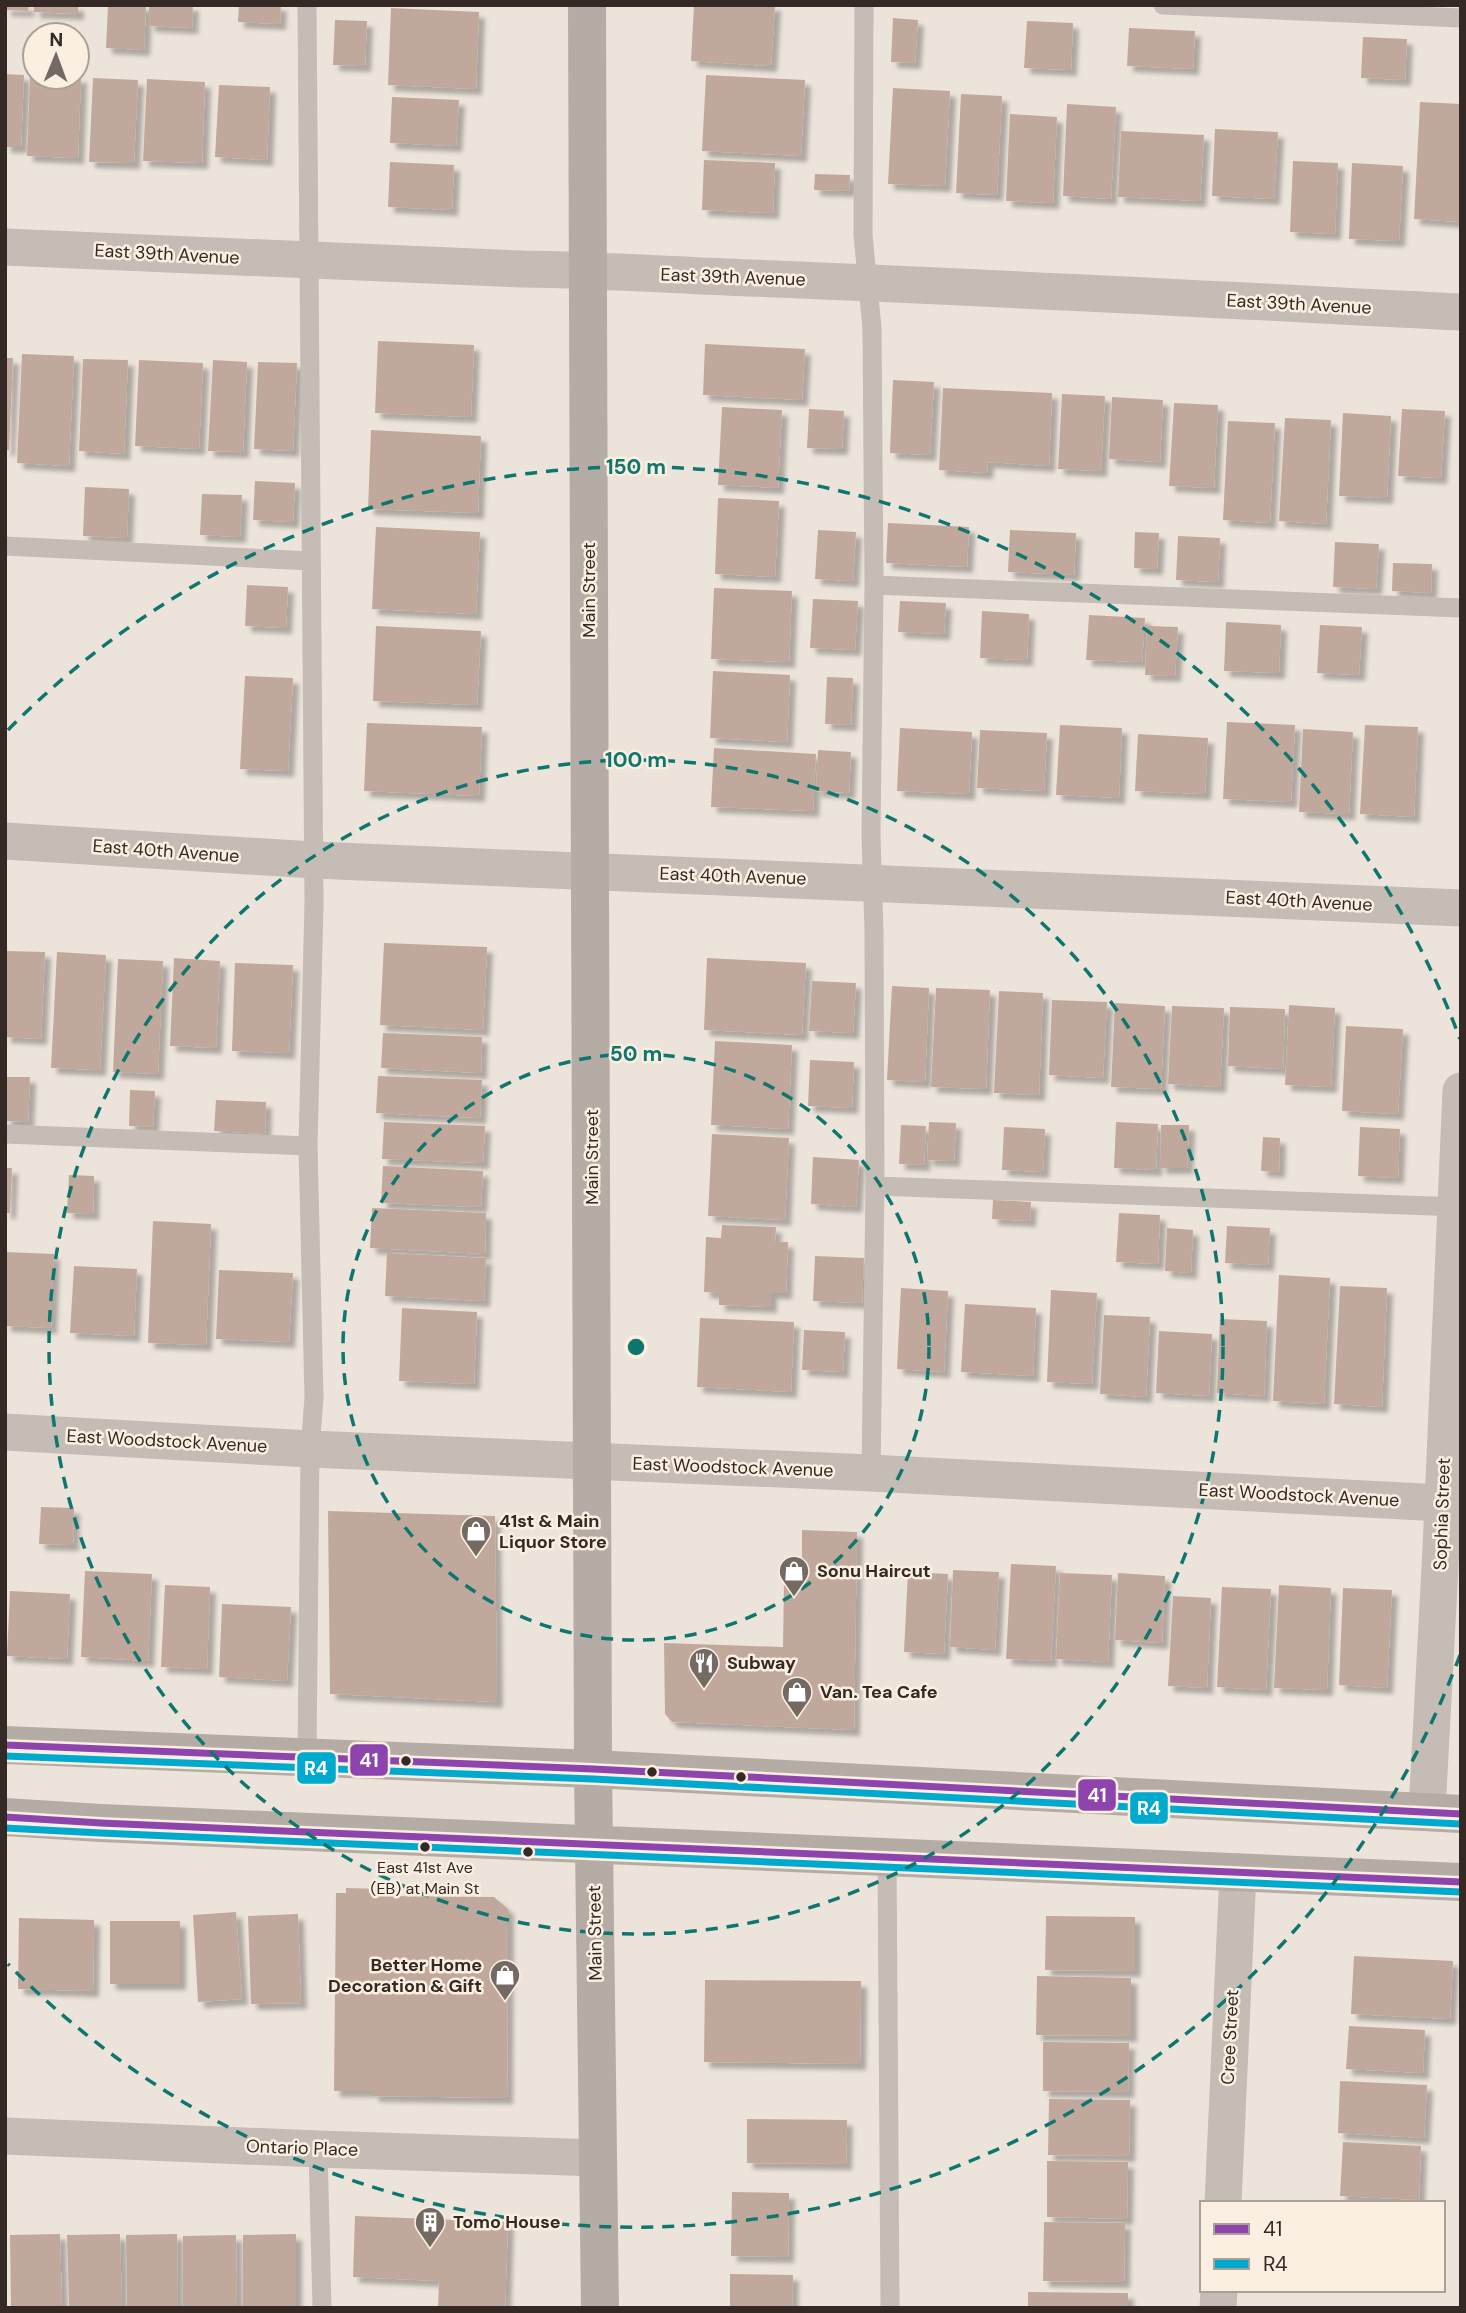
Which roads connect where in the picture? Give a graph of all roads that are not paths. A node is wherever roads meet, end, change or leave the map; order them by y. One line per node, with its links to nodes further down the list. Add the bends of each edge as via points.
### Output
1 (307, 5): 7 (lane)
2 (587, 5): 8 (main road, Main Street)
3 (864, 5): 9 (lane, via 863,235)
4 (1163, 5): 5 (lane)
5 (1461, 18)
6 (5, 247): 7 (street, East 39th Avenue)
7 (308, 260): 8 (street, East 39th Avenue); 12 (lane)
8 (587, 270): 9 (street, East 39th Avenue); 17 (main road, Main Street)
9 (868, 282): 10 (street, East 39th Avenue); 13 (lane)
10 (1461, 312)
11 (5, 546): 12 (lane)
12 (311, 561): 16 (lane)
13 (874, 585): 14 (lane); 18 (lane)
14 (1461, 608)
15 (5, 841): 16 (street, East 40th Avenue)
16 (314, 860): 17 (street, East 40th Avenue); 22 (lane)
17 (591, 871): 18 (street, East 40th Avenue); 27 (main road, Main Street)
18 (872, 882): 19 (street, East 40th Avenue); 23 (lane)
19 (1461, 908)
20 (1461, 1091): 24 (street, Sophia Street)
21 (5, 1134): 22 (lane)
22 (308, 1146): 26 (lane, via 314,1398)
23 (874, 1186): 24 (lane); 28 (lane)
24 (1458, 1207): 29 (street, Sophia Street)
25 (5, 1432): 26 (street, East Woodstock Avenue)
26 (310, 1449): 27 (street, East Woodstock Avenue); 31 (lane)
27 (593, 1461): 28 (street, East Woodstock Avenue); 32 (main road, Main Street)
28 (871, 1473): 29 (street, East Woodstock Avenue)
29 (1451, 1503): 33 (street, Sophia Street)
30 (5, 1745): 31 (main road)
31 (307, 1756): 32 (main road)
32 (593, 1769): 33 (main road); 35 (main road, Main Street)
33 (1444, 1813)
34 (5, 1817): 35 (main road)
35 (594, 1844): 36 (main road); 41 (main road, Main Street)
36 (887, 1856): 37 (main road); 45 (lane)
37 (1237, 1872): 38 (main road); 42 (street, Cree Street)
38 (1461, 1882)
39 (5, 2136): 40 (street, Ontario Place)
40 (318, 2149): 41 (street, Ontario Place); 43 (lane)
41 (598, 2158): 44 (main road, Main Street)
42 (1223, 2201)
43 (322, 2308)
44 (600, 2308)
45 (890, 2308)

